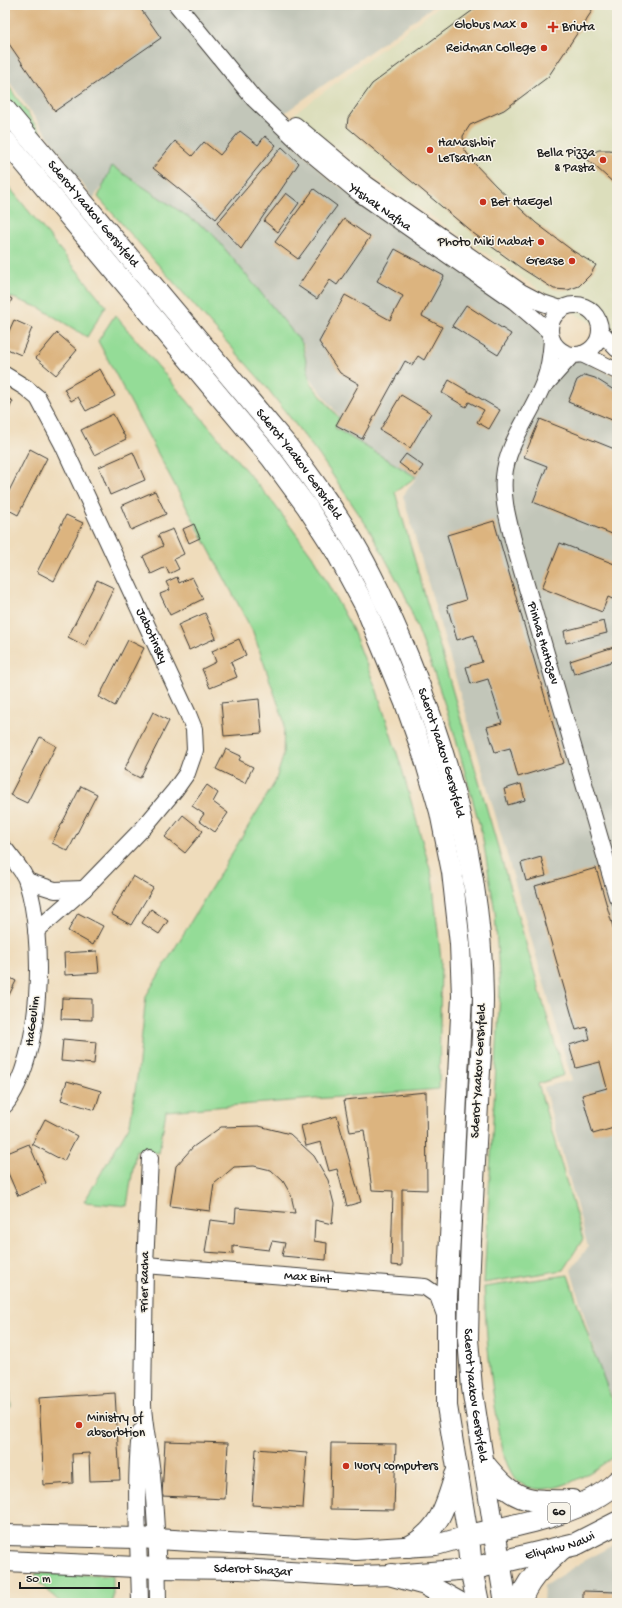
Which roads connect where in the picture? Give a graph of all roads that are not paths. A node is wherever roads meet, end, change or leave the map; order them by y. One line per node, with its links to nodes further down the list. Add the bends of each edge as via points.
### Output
1 (177, 5): 2 (street, Ytshak Nafha)
2 (224, 65): 5 (street, Ytshak Nafha, via 366,184 521,292); 7 (street, Ytshak Nafha, via 254,99 307,150 359,193 514,301)
3 (5, 109): 22 (main road, Sderot Yaakov Gershfeld, via 267,421 324,495 384,597 424,695 460,807 472,869 480,942 483,996 468,1339)
4 (5, 140): 21 (main road, Sderot Yaakov Gershfeld, via 271,458 307,507 336,552 365,606 405,703 440,812 452,872 460,944 462,996)
5 (561, 309): 6 (street, via 576,305 590,309 599,321); 7 (street, via 551,323)
6 (600, 331): 8 (street); 9 (street, via 595,346)
7 (551, 336): 9 (street, via 562,352); 12 (street, Pinhas HaHozev, via 551,358)
8 (617, 349)
9 (577, 354): 10 (street); 12 (street, Pinhas HaHozev)
10 (617, 372)
11 (5, 375): 15 (street, Jabotinsky, via 38,398 62,443 194,729 195,750 187,773 145,826)
12 (540, 392): 16 (street, Pinhas HaHozev, via 508,459 503,495 514,545)
13 (5, 849): 14 (street)
14 (27, 881): 15 (street, via 55,890); 17 (street, HaGeulim)
15 (84, 889): 17 (street, Jabotinsky)
16 (617, 897)
17 (36, 931): 18 (street, HaGeulim, via 38,977 30,1046 17,1086)
18 (5, 1105)
19 (150, 1158): 20 (street, Frier Racha)
20 (145, 1264): 21 (street, Max Bint, via 425,1287 438,1296); 30 (street, Frier Racha, via 143,1405 152,1474)
21 (447, 1322): 23 (main road, Sderot Yaakov Gershfeld, via 447,1406)
22 (483, 1463): 25 (highway, via 500,1484 515,1494 533,1501); 27 (main road, Sderot Yaakov Gershfeld)
23 (456, 1471): 29 (main road, Sderot Yaakov Gershfeld); 32 (main road, via 443,1512 436,1525 422,1540)
24 (617, 1482): 25 (highway, 60)
25 (591, 1501): 27 (highway, 60)
26 (617, 1523): 31 (highway, Eliyahu Nawi, via 576,1544)
27 (494, 1530): 29 (highway, 60); 34 (highway)
28 (5, 1535): 30 (main road, Sderot Shazar)
29 (468, 1536): 32 (main road, Sderot Shazar, via 436,1545); 36 (highway)
30 (147, 1539): 32 (main road, Sderot Shazar, via 356,1550); 35 (street, Frier Racha)
31 (563, 1547): 34 (highway, Eliyahu Nawi); 43 (highway, via 540,1568)
32 (406, 1548)
33 (5, 1560): 35 (main road, Sderot Shazar)
34 (500, 1562): 36 (highway, Sderot Shazar); 42 (highway)
35 (149, 1567): 37 (main road, Sderot Shazar); 38 (street); 39 (street)
36 (471, 1569): 37 (main road, Sderot Shazar); 41 (highway)
37 (392, 1576): 40 (highway, via 425,1584)
38 (140, 1603)
39 (158, 1603)
40 (459, 1603)
41 (478, 1603)
42 (506, 1603)
43 (520, 1603)

